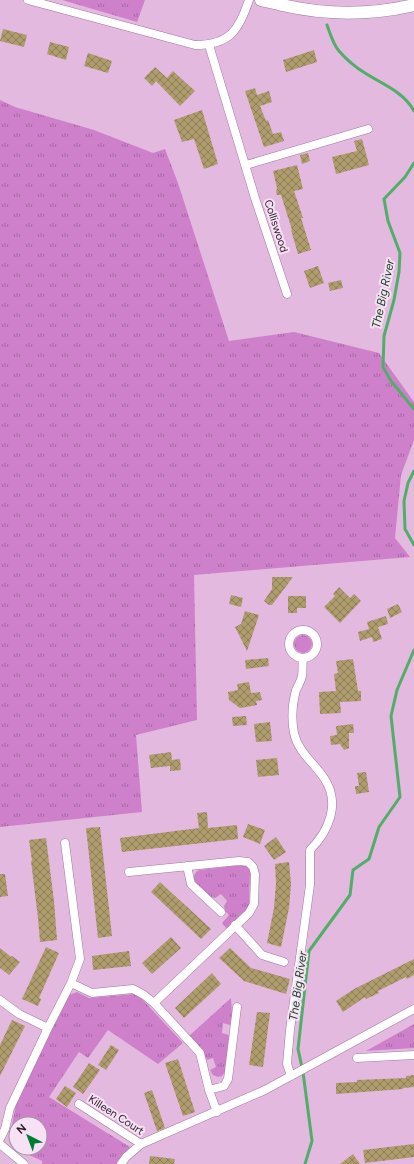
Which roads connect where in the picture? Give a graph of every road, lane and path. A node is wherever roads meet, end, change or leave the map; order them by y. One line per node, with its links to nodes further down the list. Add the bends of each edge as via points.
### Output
1 (28, 0): 5 (street, via 195,45)
2 (249, 0): 5 (street, via 240,24 234,32)
3 (261, 0): 4 (street, via 332,12 363,12)
4 (414, 5)
5 (210, 44): 7 (street, Colliswood)
6 (368, 129): 7 (street)
7 (246, 165): 8 (street, Colliswood)
8 (287, 294)
9 (303, 658): 24 (street, via 302,677 296,689 291,713 294,734 301,751 325,779 331,794 332,812 324,833 310,850 310,885 287,1064)
10 (65, 843): 16 (street, via 80,959)
11 (187, 866): 12 (street); 13 (street, via 191,884); 14 (street, via 239,861 248,862 254,867 254,904 249,913)
12 (129, 872)
13 (221, 912)
14 (235, 925): 15 (street, via 262,955); 18 (street)
15 (284, 962)
16 (71, 983): 18 (street, via 92,993 133,989); 21 (street)
17 (0, 1000): 21 (street, via 19,1014)
18 (154, 1003): 25 (street, via 200,1053)
19 (237, 1007): 25 (street, via 228,1079 224,1086)
20 (414, 1009): 24 (street)
21 (48, 1028): 28 (street)
22 (414, 1055): 23 (street)
23 (357, 1058)
24 (294, 1074): 29 (street)
25 (210, 1090): 29 (street)
26 (79, 1104): 32 (street, Killeen Court)
27 (0, 1108): 28 (street)
28 (10, 1108): 30 (street)
29 (217, 1112): 32 (street)
30 (0, 1139)
31 (0, 1144): 33 (street)
32 (142, 1144): 34 (street)
33 (24, 1164)
34 (121, 1164)

